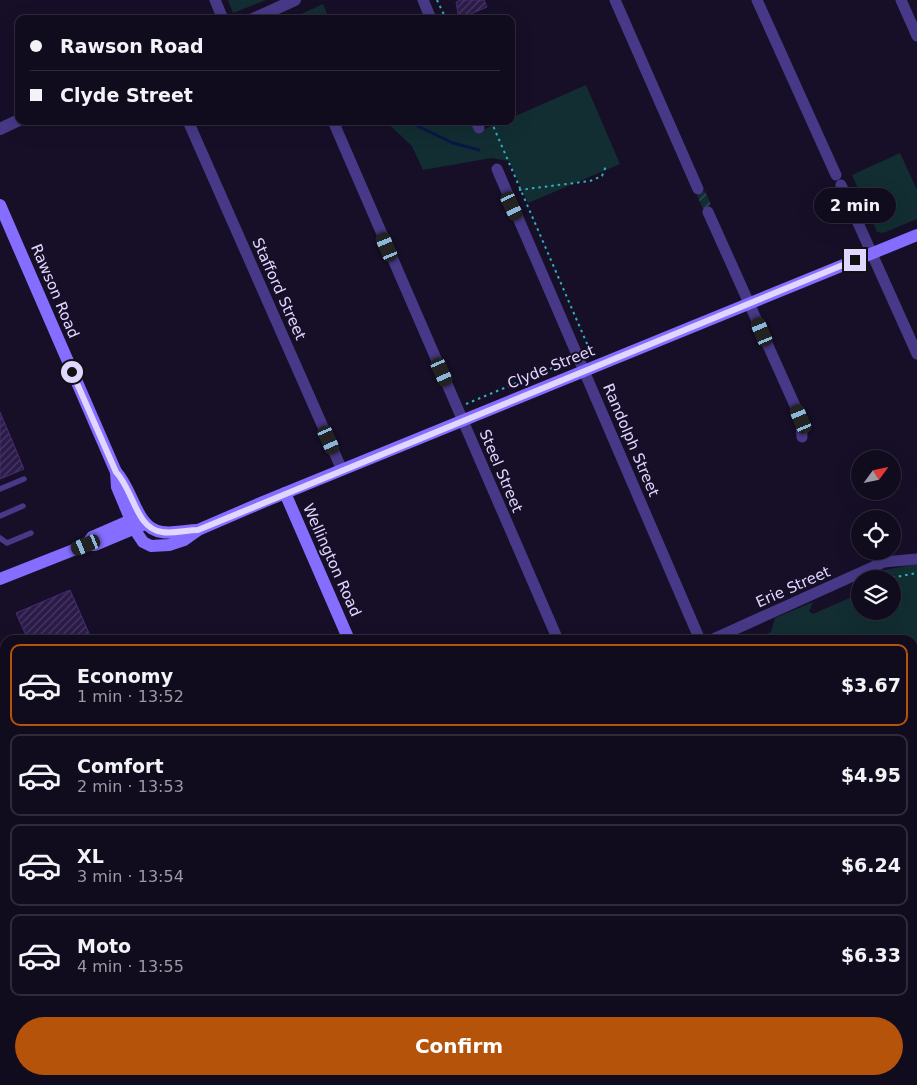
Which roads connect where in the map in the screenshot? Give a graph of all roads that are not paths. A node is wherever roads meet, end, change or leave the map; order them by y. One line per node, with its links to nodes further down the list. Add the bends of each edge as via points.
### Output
1 (215, 0): 7 (street)
2 (296, 0): 8 (street)
3 (423, 0): 9 (street)
4 (615, 0): 16 (street)
5 (758, 0): 20 (street)
6 (901, 0): 10 (street)
7 (221, 15)
8 (262, 15)
9 (429, 15)
10 (917, 36)
11 (15, 122): 14 (street)
12 (190, 125): 26 (street, Stafford Street)
13 (334, 125): 24 (street, Steel Street)
14 (0, 129)
15 (496, 169): 23 (street, Randolph Street)
16 (698, 189)
17 (0, 205): 32 (main road, Rawson Road, via 116,472 126,483)
18 (708, 212): 21 (street)
19 (917, 235): 20 (main road, Clyde Street)
20 (873, 253): 21 (main road, Clyde Street); 22 (street)
21 (750, 303): 23 (main road, Clyde Street); 25 (street, via 801,419)
22 (917, 354)
23 (585, 371): 24 (main road, Clyde Street); 39 (street, Randolph Street)
24 (463, 420): 26 (main road, Clyde Street); 38 (street, Steel Street)
25 (802, 437)
26 (342, 470): 29 (main road, Clyde Street)
27 (24, 479): 28 (lane)
28 (0, 489)
29 (285, 493): 32 (main road, Clyde Street, via 198,530 160,532); 37 (main road, Wellington Road)
30 (23, 506): 31 (lane)
31 (0, 516)
32 (138, 523): 36 (main road, via 92,537 86,545)
33 (31, 533): 34 (lane, via 7,543)
34 (0, 538)
35 (917, 559): 40 (street, Erie Street, via 884,562)
36 (0, 580)
37 (347, 635)
38 (556, 635)
39 (698, 635)
40 (722, 635)

